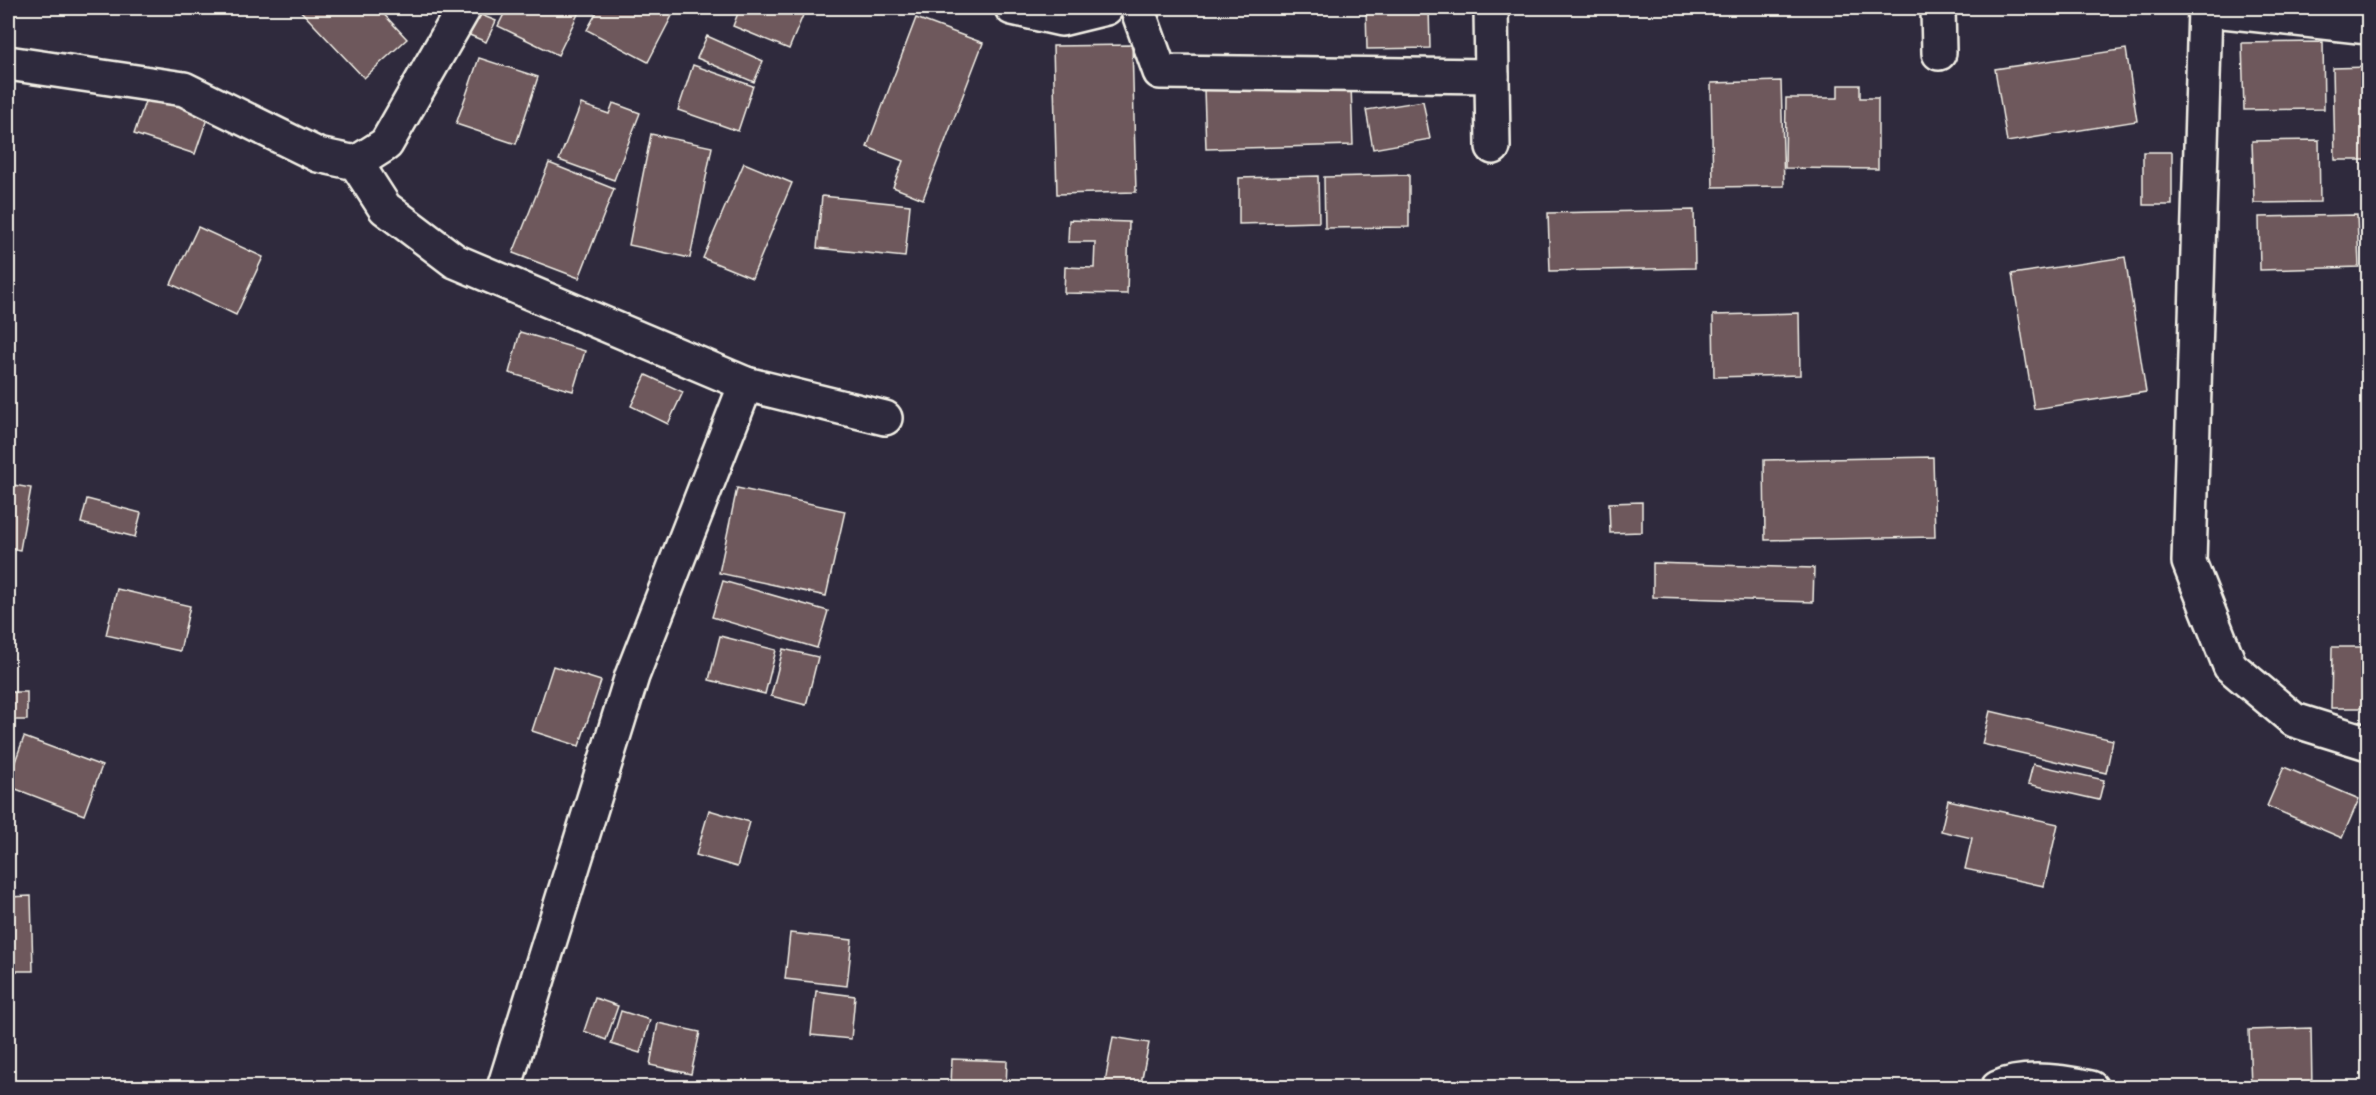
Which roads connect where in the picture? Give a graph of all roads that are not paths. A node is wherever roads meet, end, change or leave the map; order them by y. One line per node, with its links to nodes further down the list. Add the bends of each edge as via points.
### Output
1 (464, 8): 13 (street, via 386,144)
2 (1012, 8): 3 (street, via 1061,19)
3 (1106, 8)
4 (1137, 8): 11 (street, via 1160,72)
5 (1491, 8): 11 (street)
6 (1938, 8): 9 (street)
7 (2205, 8): 8 (street); 16 (street, via 2189,562 2230,666 2294,720)
8 (2368, 27)
9 (1939, 53)
10 (8, 63): 13 (street, via 184,89 318,155)
11 (1492, 76): 12 (street)
12 (1493, 147)
13 (356, 163): 14 (street, via 385,208 455,261)
14 (746, 384): 15 (street); 17 (street, via 633,676)
15 (885, 418)
16 (2368, 743)
17 (504, 1088)
18 (1998, 1088): 19 (street, via 2005,1084 2050,1081)
19 (2091, 1088)

